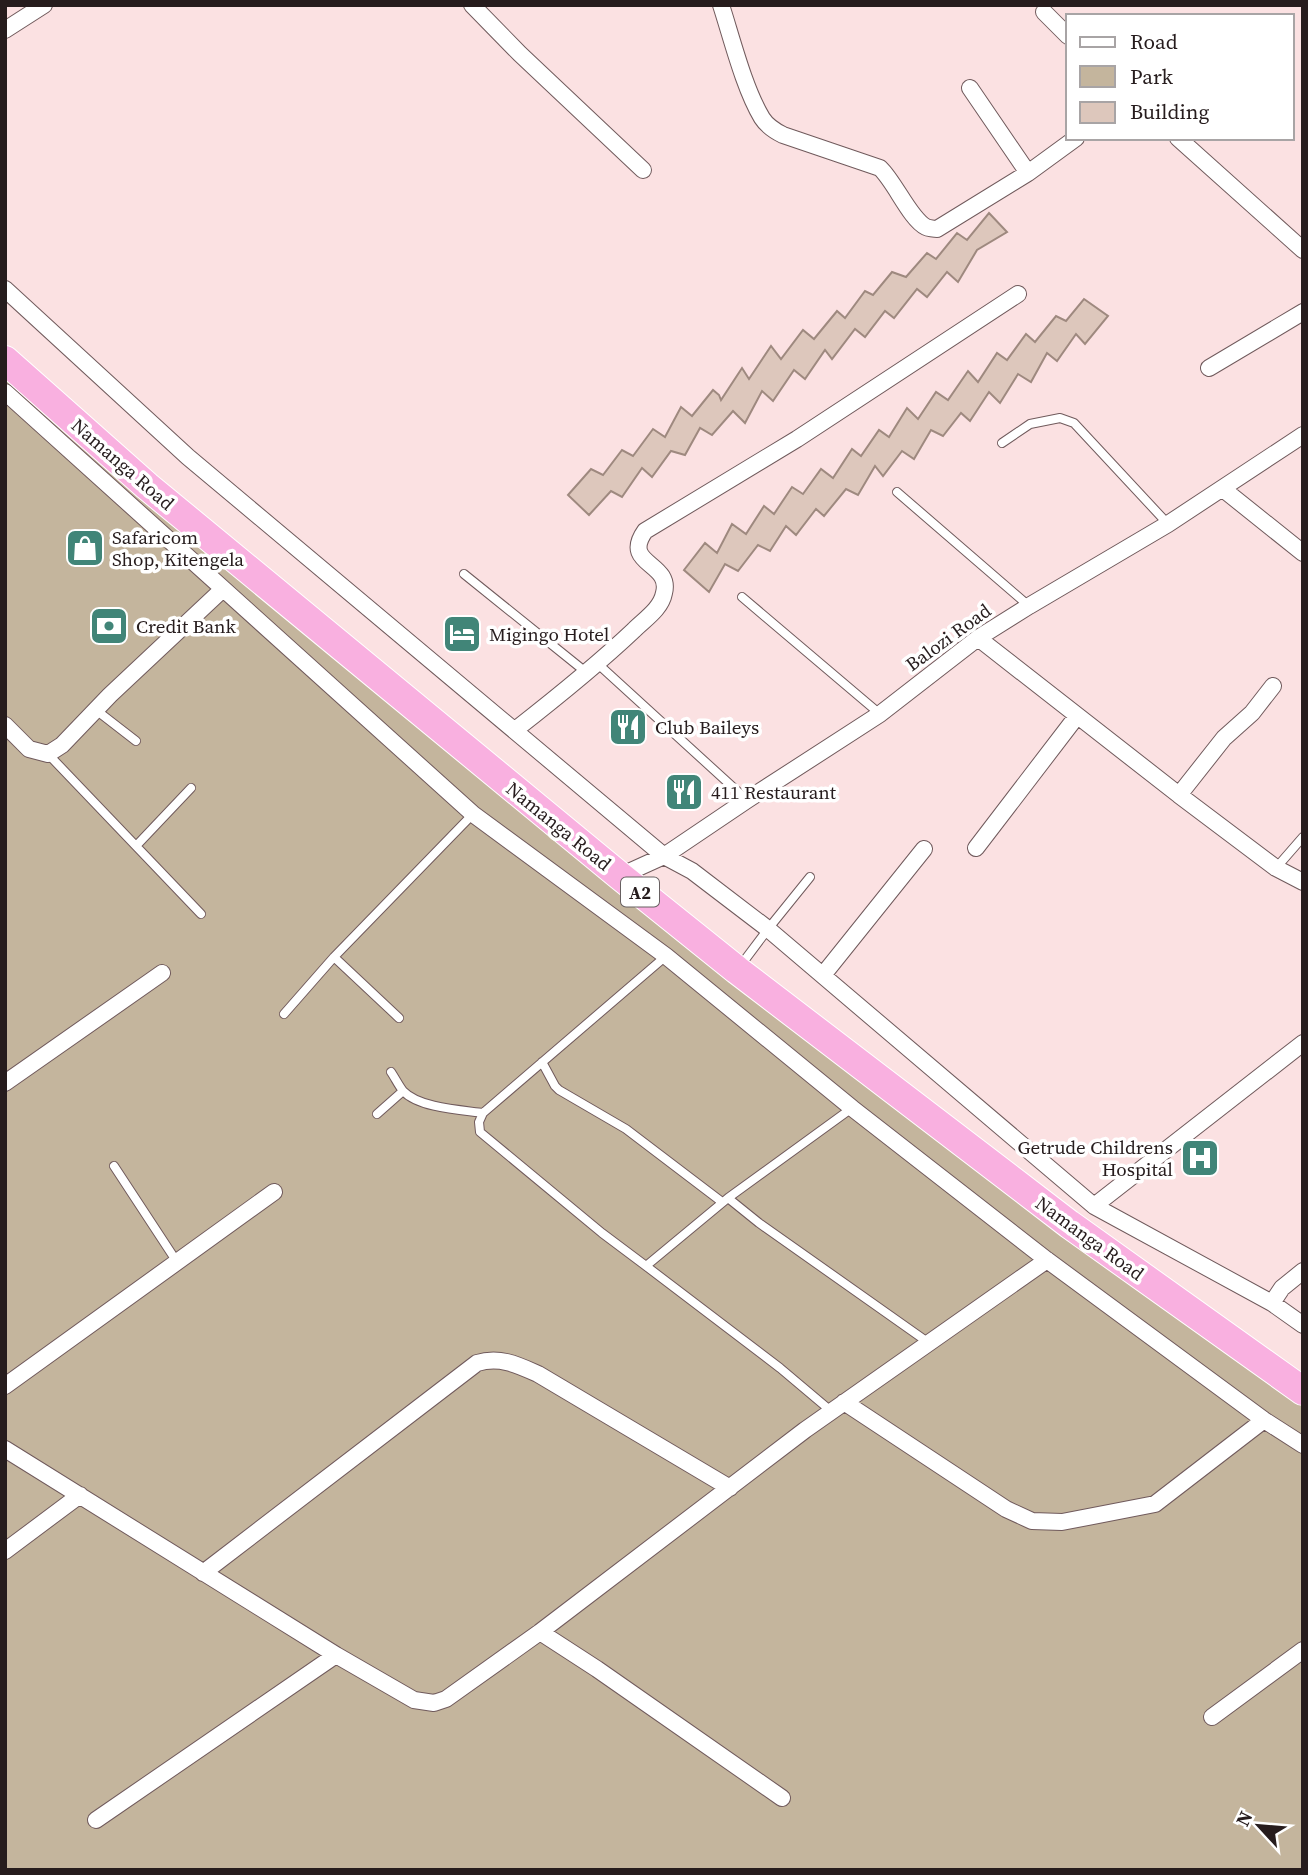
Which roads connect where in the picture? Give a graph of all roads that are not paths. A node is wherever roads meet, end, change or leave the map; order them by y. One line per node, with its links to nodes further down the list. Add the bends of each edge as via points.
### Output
1 (44, 5): 5 (street)
2 (472, 5): 10 (street)
3 (721, 5): 11 (street, via 762,119 783,135 880,168 927,228 937,229)
4 (1044, 12): 6 (street)
5 (5, 30)
6 (1066, 34)
7 (970, 88): 11 (street)
8 (1073, 140): 11 (street)
9 (1180, 140): 12 (street)
10 (643, 170)
11 (1028, 173)
12 (1303, 250)
13 (5, 289): 36 (street, via 188,457)
14 (1018, 295): 30 (street, via 797,439 645,531 638,548 663,577 666,585 661,603)
15 (1303, 312): 17 (street)
16 (5, 360): 49 (highway, Namanga Road / A2, via 147,486)
17 (1209, 368)
18 (5, 392): 26 (street)
19 (1303, 435): 21 (street, Balozi Road)
20 (1002, 443): 23 (lane, via 1030,424 1060,418 1074,423)
21 (1223, 489): 23 (street, Balozi Road); 24 (street)
22 (897, 492): 28 (lane)
23 (1168, 524): 28 (street, Balozi Road)
24 (1303, 553)
25 (464, 574): 30 (lane)
26 (223, 589): 32 (street); 42 (street)
27 (742, 597): 33 (lane)
28 (1029, 606): 29 (street, Balozi Road)
29 (978, 638): 33 (street, Balozi Road); 34 (street)
30 (592, 669): 36 (street); 41 (lane)
31 (1273, 686): 40 (street)
32 (96, 709): 37 (lane); 38 (street, via 62,746)
33 (880, 714): 41 (street, Balozi Road)
34 (1077, 716): 40 (street); 45 (street)
35 (5, 726): 38 (street, via 29,749)
36 (515, 730): 47 (street)
37 (136, 741)
38 (48, 754): 44 (lane)
39 (191, 788): 44 (lane)
40 (1179, 796): 48 (street)
41 (747, 800): 47 (street, Balozi Road)
42 (473, 814): 54 (street); 55 (lane)
43 (1303, 837): 48 (lane)
44 (136, 846): 52 (lane)
45 (976, 848)
46 (924, 849): 58 (street)
47 (664, 856): 49 (street, Balozi Road); 53 (street, via 692,871)
48 (1276, 868): 51 (street)
49 (620, 876): 56 (highway, Namanga Road / A2)
50 (810, 877): 53 (lane)
51 (1303, 882)
52 (201, 914)
53 (768, 929): 56 (lane); 58 (street)
54 (666, 956): 62 (lane); 66 (street)
55 (334, 957): 59 (lane); 60 (lane)
56 (737, 970): 81 (highway, Namanga Road / A2, via 1069,1224)
57 (162, 973): 64 (street)
58 (823, 975): 72 (street)
59 (284, 1014)
60 (399, 1018)
61 (1303, 1043): 72 (street)
62 (542, 1062): 68 (lane); 71 (lane, via 559,1090 626,1129)
63 (391, 1072): 65 (lane)
64 (5, 1083)
65 (403, 1091): 67 (lane); 68 (lane, via 417,1100)
66 (852, 1108): 71 (lane); 73 (street)
67 (377, 1114)
68 (483, 1114): 75 (lane, via 480,1132)
69 (114, 1166): 74 (lane)
70 (274, 1192): 74 (street)
71 (725, 1200): 75 (lane); 79 (lane)
72 (1094, 1206): 77 (street)
73 (1047, 1260): 79 (street); 83 (street)
74 (177, 1262): 80 (street)
75 (646, 1266): 82 (lane)
76 (1303, 1271): 77 (street)
77 (1272, 1303): 78 (street)
78 (1303, 1325)
79 (929, 1343): 82 (street)
80 (5, 1386)
81 (1303, 1391)
82 (838, 1406): 83 (street, via 1006,1509 1032,1521 1062,1522 1155,1504); 86 (street)
83 (1265, 1420): 84 (street)
84 (1303, 1445)
85 (5, 1449): 87 (street)
86 (730, 1488): 89 (street, via 538,1374 514,1363 482,1361); 90 (street)
87 (80, 1495): 88 (street); 89 (street)
88 (5, 1551)
89 (203, 1573): 92 (street)
90 (540, 1632): 92 (street, via 434,1703 414,1700); 94 (street)
91 (1303, 1650): 93 (street)
92 (336, 1655): 95 (street)
93 (1212, 1717)
94 (782, 1798)
95 (96, 1820)

